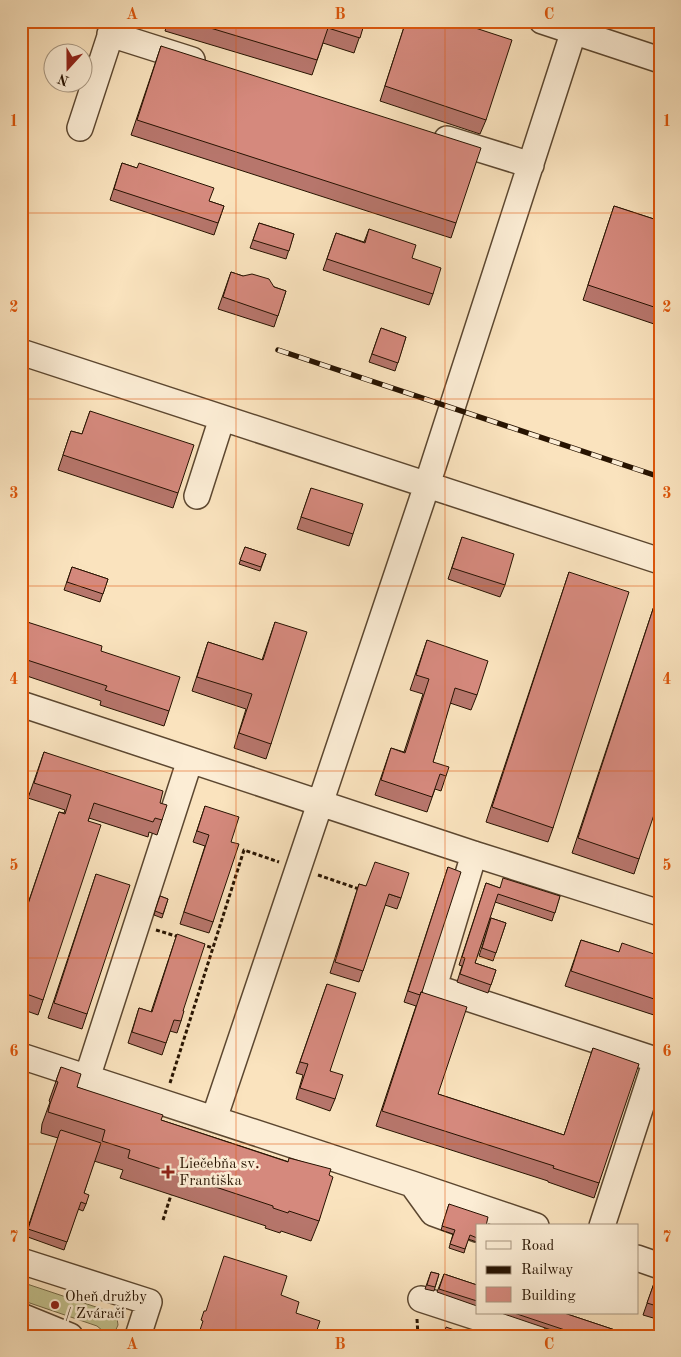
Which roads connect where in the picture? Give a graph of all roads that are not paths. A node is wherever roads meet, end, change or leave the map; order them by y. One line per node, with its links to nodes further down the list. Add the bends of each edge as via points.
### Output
1 (542, 21): 2 (street)
2 (575, 26): 4 (street); 8 (street)
3 (113, 28): 5 (street); 6 (street)
4 (660, 60)
5 (213, 66)
6 (80, 128)
7 (428, 133): 8 (street)
8 (531, 165): 11 (street)
9 (21, 352): 10 (street)
10 (222, 418): 11 (street); 12 (street)
11 (427, 485): 13 (street); 16 (street)
12 (197, 496)
13 (660, 561)
14 (21, 704): 15 (street)
15 (190, 760): 16 (street); 20 (street)
16 (321, 803): 17 (street); 21 (street)
17 (474, 854): 18 (street); 24 (street, via 434,987 656,1060)
18 (660, 913)
19 (21, 1056): 20 (street)
20 (87, 1078): 21 (street)
21 (214, 1119): 22 (street)
22 (412, 1184): 23 (street); 25 (street, via 433,1213)
23 (524, 1224)
24 (603, 1224)
25 (476, 1229)
26 (638, 1258): 28 (street)
27 (21, 1261): 34 (street, via 149,1302)
28 (660, 1266)
29 (421, 1299): 35 (street)
30 (21, 1316): 33 (street)
31 (21, 1333): 32 (street)
32 (29, 1336)
33 (70, 1336)
34 (138, 1336)
35 (534, 1336)

